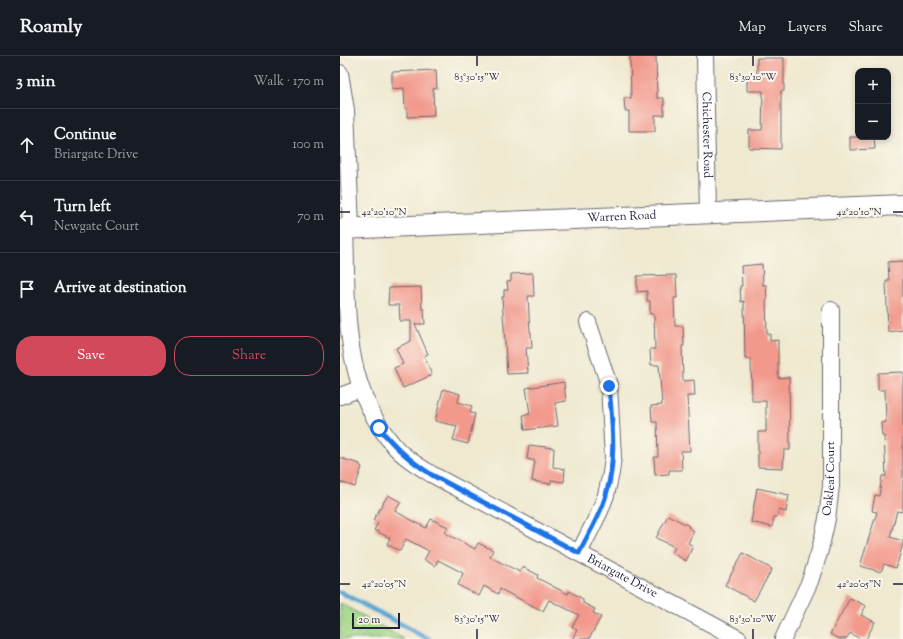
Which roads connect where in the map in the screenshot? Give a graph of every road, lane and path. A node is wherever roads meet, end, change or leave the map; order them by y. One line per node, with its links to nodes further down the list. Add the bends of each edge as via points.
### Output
1 (705, 56): 4 (street, Chichester Road)
2 (340, 74): 5 (street, Briargate Drive, via 346,110)
3 (903, 205): 4 (main road, Warren Road)
4 (708, 213): 5 (main road, Warren Road)
5 (345, 228): 8 (street, Briargate Drive, via 348,334)
6 (831, 310): 12 (street, Oakleaf Court, via 831,486 827,519 810,581)
7 (588, 322): 10 (street, via 609,386 613,457 606,495)
8 (359, 389): 9 (street); 10 (street, Briargate Drive, via 379,428 413,463)
9 (340, 396)
10 (579, 553): 11 (street, Briargate Drive)
11 (739, 639)
12 (783, 639)

